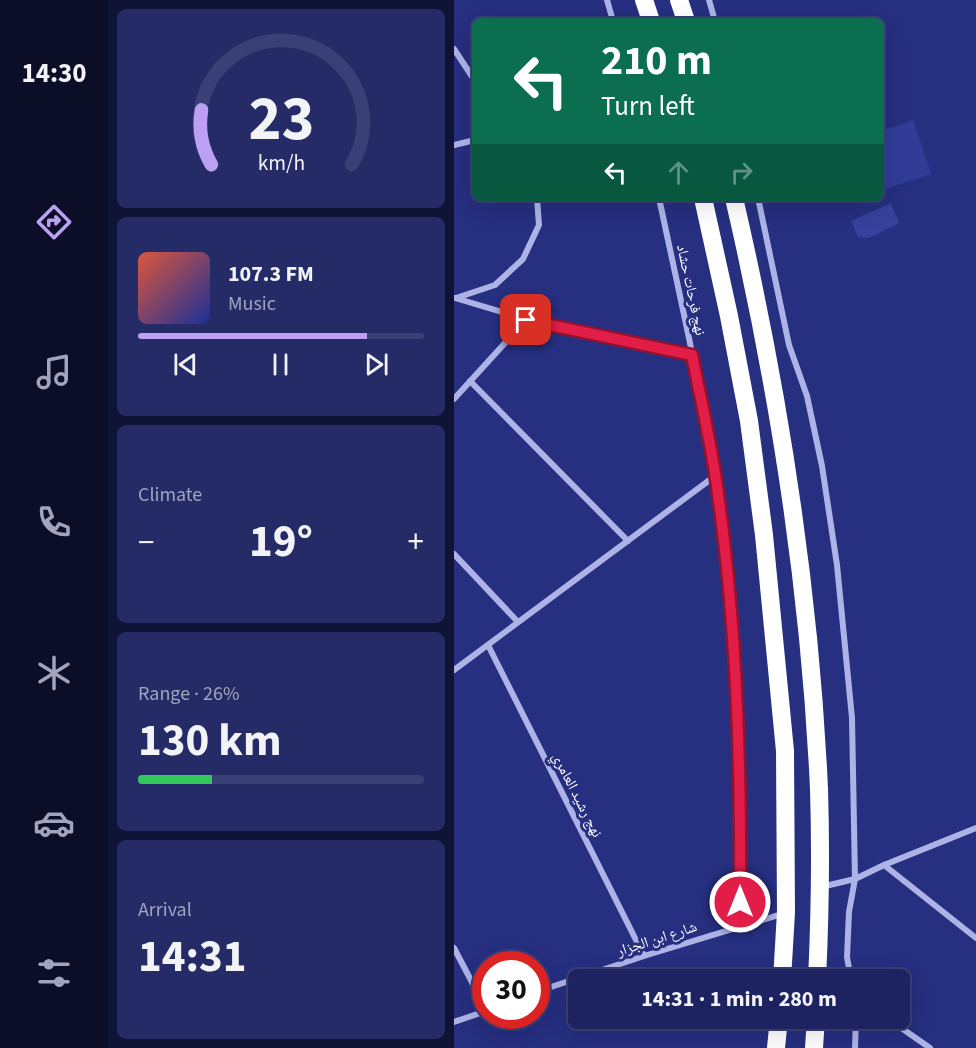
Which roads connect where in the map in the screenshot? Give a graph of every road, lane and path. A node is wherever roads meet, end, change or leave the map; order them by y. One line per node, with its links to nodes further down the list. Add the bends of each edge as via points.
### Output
1 (607, 0): 5 (street)
2 (644, 0): 6 (highway)
3 (679, 0): 7 (highway)
4 (709, 0): 8 (street)
5 (612, 18)
6 (650, 18)
7 (685, 18)
8 (714, 18)
9 (454, 49): 10 (street)
10 (472, 76)
11 (472, 141): 12 (street)
12 (454, 145)
13 (536, 201): 18 (street, via 538,225 523,259 495,285)
14 (660, 201): 20 (street, نهج فرحات حشاد)
15 (704, 201): 33 (highway, via 749,421 764,535 785,751)
16 (735, 201): 32 (highway, via 789,478 810,659)
17 (759, 201): 31 (street, via 789,345 807,396 837,565 852,718)
18 (454, 299): 19 (street)
19 (526, 320): 20 (street); 21 (street)
20 (692, 355): 23 (street, نهج فرحات حشاد)
21 (470, 381): 22 (street); 24 (street)
22 (454, 399)
23 (715, 477): 24 (street); 34 (street, نهج فرحات حشاد, via 734,647 741,787)
24 (628, 541): 26 (street)
25 (454, 554): 26 (street)
26 (518, 622): 27 (street)
27 (488, 645): 28 (street); 37 (street, نهج رشيد العامري)
28 (454, 670)
29 (976, 828): 30 (street)
30 (884, 865): 31 (street); 35 (street)
31 (855, 879): 32 (street); 40 (street, via 849,912)
32 (821, 887): 39 (highway)
33 (786, 912): 34 (street, شارع ابن الجزار); 38 (highway)
34 (740, 925): 37 (street, شارع ابن الجزار)
35 (976, 938)
36 (454, 948): 41 (street)
37 (644, 956): 42 (street, شارع ابن الجزار)
38 (783, 969)
39 (817, 969)
40 (850, 969)
41 (472, 983)
42 (550, 987)
43 (472, 1015): 44 (street)
44 (454, 1022)
45 (778, 1029): 49 (highway)
46 (815, 1029): 50 (highway)
47 (856, 1029): 51 (street)
48 (903, 1029): 52 (street)
49 (776, 1048)
50 (814, 1048)
51 (855, 1048)
52 (930, 1048)

